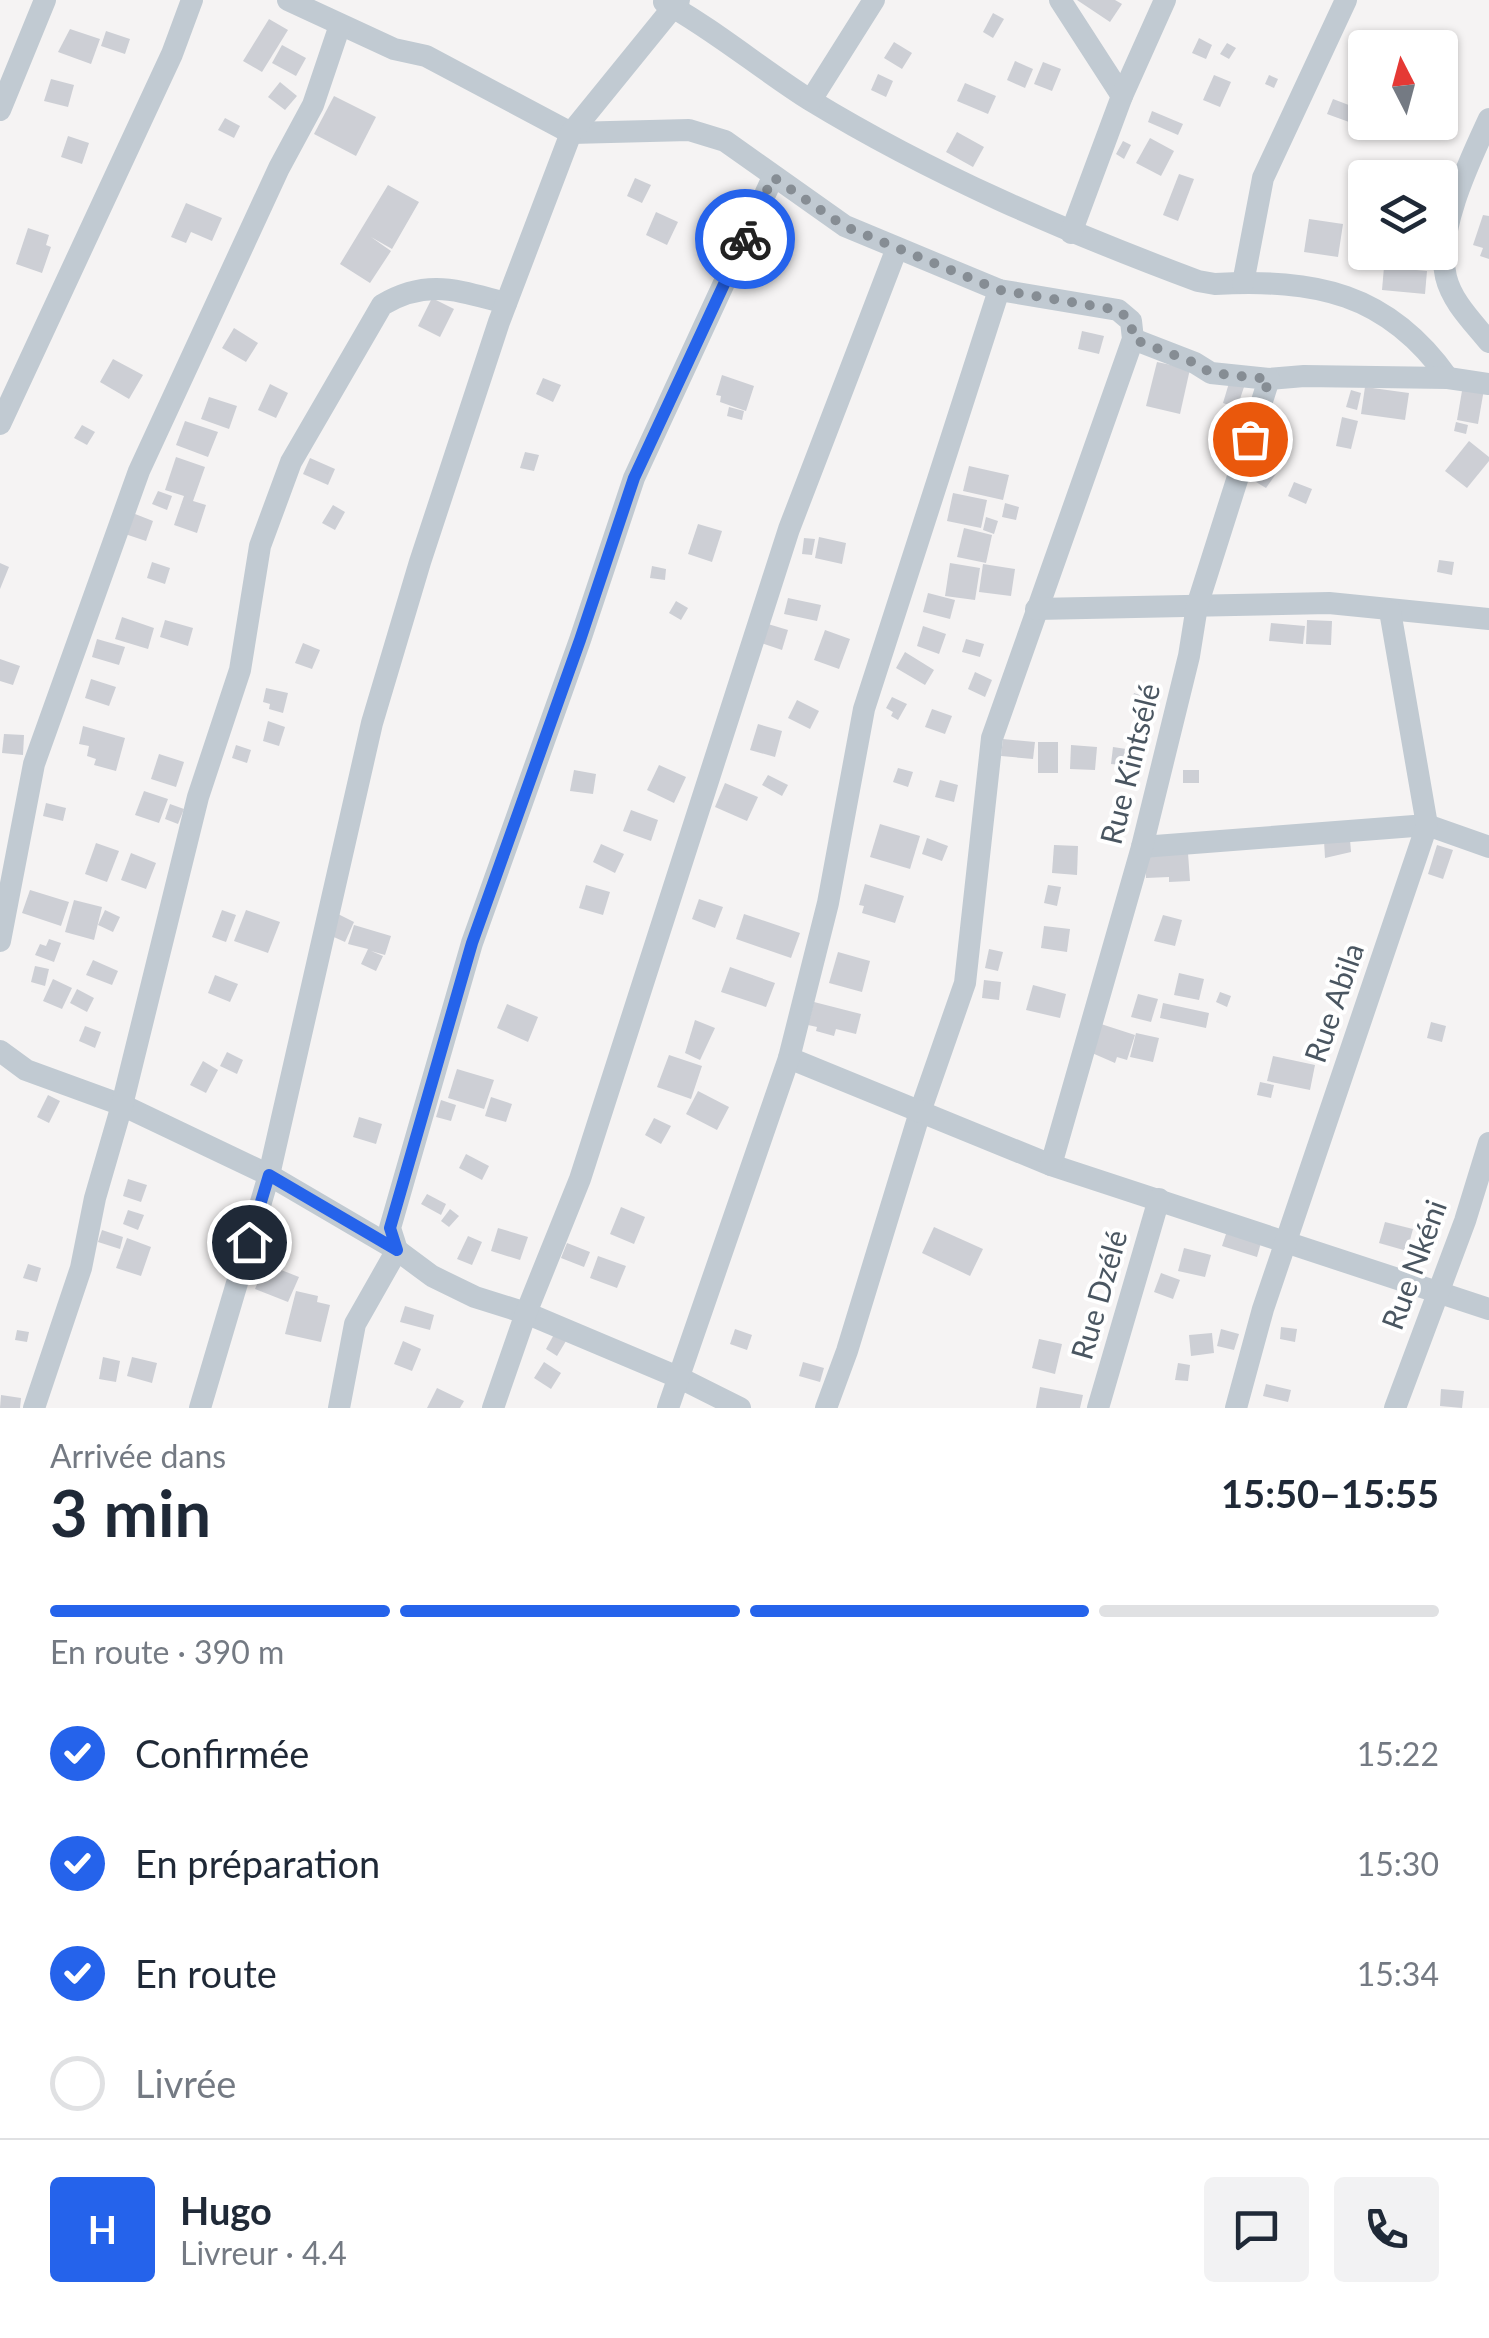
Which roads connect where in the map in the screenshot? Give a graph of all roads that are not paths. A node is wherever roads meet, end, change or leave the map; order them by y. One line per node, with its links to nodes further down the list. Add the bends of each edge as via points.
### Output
1 (44, 0): 12 (street)
2 (192, 0): 26 (street)
3 (288, 0): 9 (street)
4 (874, 0): 11 (street)
5 (1060, 0): 10 (street)
6 (1165, 0): 10 (street)
7 (1346, 0): 18 (street, via 1264,178)
8 (671, 2): 11 (street); 14 (street)
9 (340, 25): 14 (street, via 426,56); 34 (street, via 312,105 139,470 34,764)
10 (1122, 96): 16 (street)
11 (811, 100): 16 (street, via 969,187)
12 (0, 110)
13 (1489, 119): 22 (street, via 1443,246 1456,301)
14 (571, 133): 15 (street, via 708,134); 20 (street)
15 (773, 177): 17 (street, via 844,226); 44 (street, via 634,478 472,943 390,1228)
16 (1071, 233): 18 (street, via 1198,281)
17 (897, 248): 19 (street); 47 (street, via 789,528 580,1179)
18 (1242, 283): 23 (street, via 1317,287 1357,300 1400,325)
19 (999, 290): 21 (street, via 1118,310 1131,321); 36 (street, via 864,709 828,903)
20 (506, 303): 37 (street, via 438,286 382,305 292,462 260,546 240,670 198,798); 41 (street, via 372,723)
21 (1133, 339): 24 (street, via 1211,373); 28 (street)
22 (1489, 342)
23 (1448, 378): 24 (street); 25 (street)
24 (1269, 379): 27 (street, Rue Kintsélé)
25 (1489, 384)
26 (0, 424)
27 (1196, 606): 28 (street); 29 (street, via 1329,603); 32 (street, Rue Kintsélé)
28 (1036, 608): 38 (street, via 992,738 965,983)
29 (1390, 611): 30 (street); 31 (street, Rue Abila)
30 (1489, 619)
31 (1427, 825): 32 (street); 33 (street); 43 (street, Rue Abila)
32 (1142, 846): 40 (street, Rue Kintsélé)
33 (1489, 847)
34 (0, 941)
35 (0, 1051): 37 (street, via 26,1070)
36 (789, 1058): 38 (street); 48 (street)
37 (122, 1104): 41 (street); 49 (street, via 81,1268)
38 (920, 1112): 40 (street); 55 (street)
39 (1489, 1142): 45 (street, Rue Nkéni)
40 (1052, 1165): 42 (street)
41 (269, 1175): 44 (street); 50 (street)
42 (1159, 1199): 43 (street); 56 (street, Rue Dzélé)
43 (1288, 1242): 45 (street); 57 (street, Rue Abila)
44 (397, 1250): 47 (street, via 475,1297); 51 (street, via 355,1324)
45 (1438, 1291): 46 (street); 58 (street, Rue Nkéni)
46 (1489, 1309)
47 (526, 1313): 48 (street); 52 (street)
48 (680, 1378): 53 (street); 54 (street)
49 (34, 1408)
50 (200, 1408)
51 (338, 1408)
52 (494, 1408)
53 (668, 1408)
54 (740, 1408)
55 (826, 1408)
56 (1098, 1408)
57 (1236, 1408)
58 (1395, 1408)

